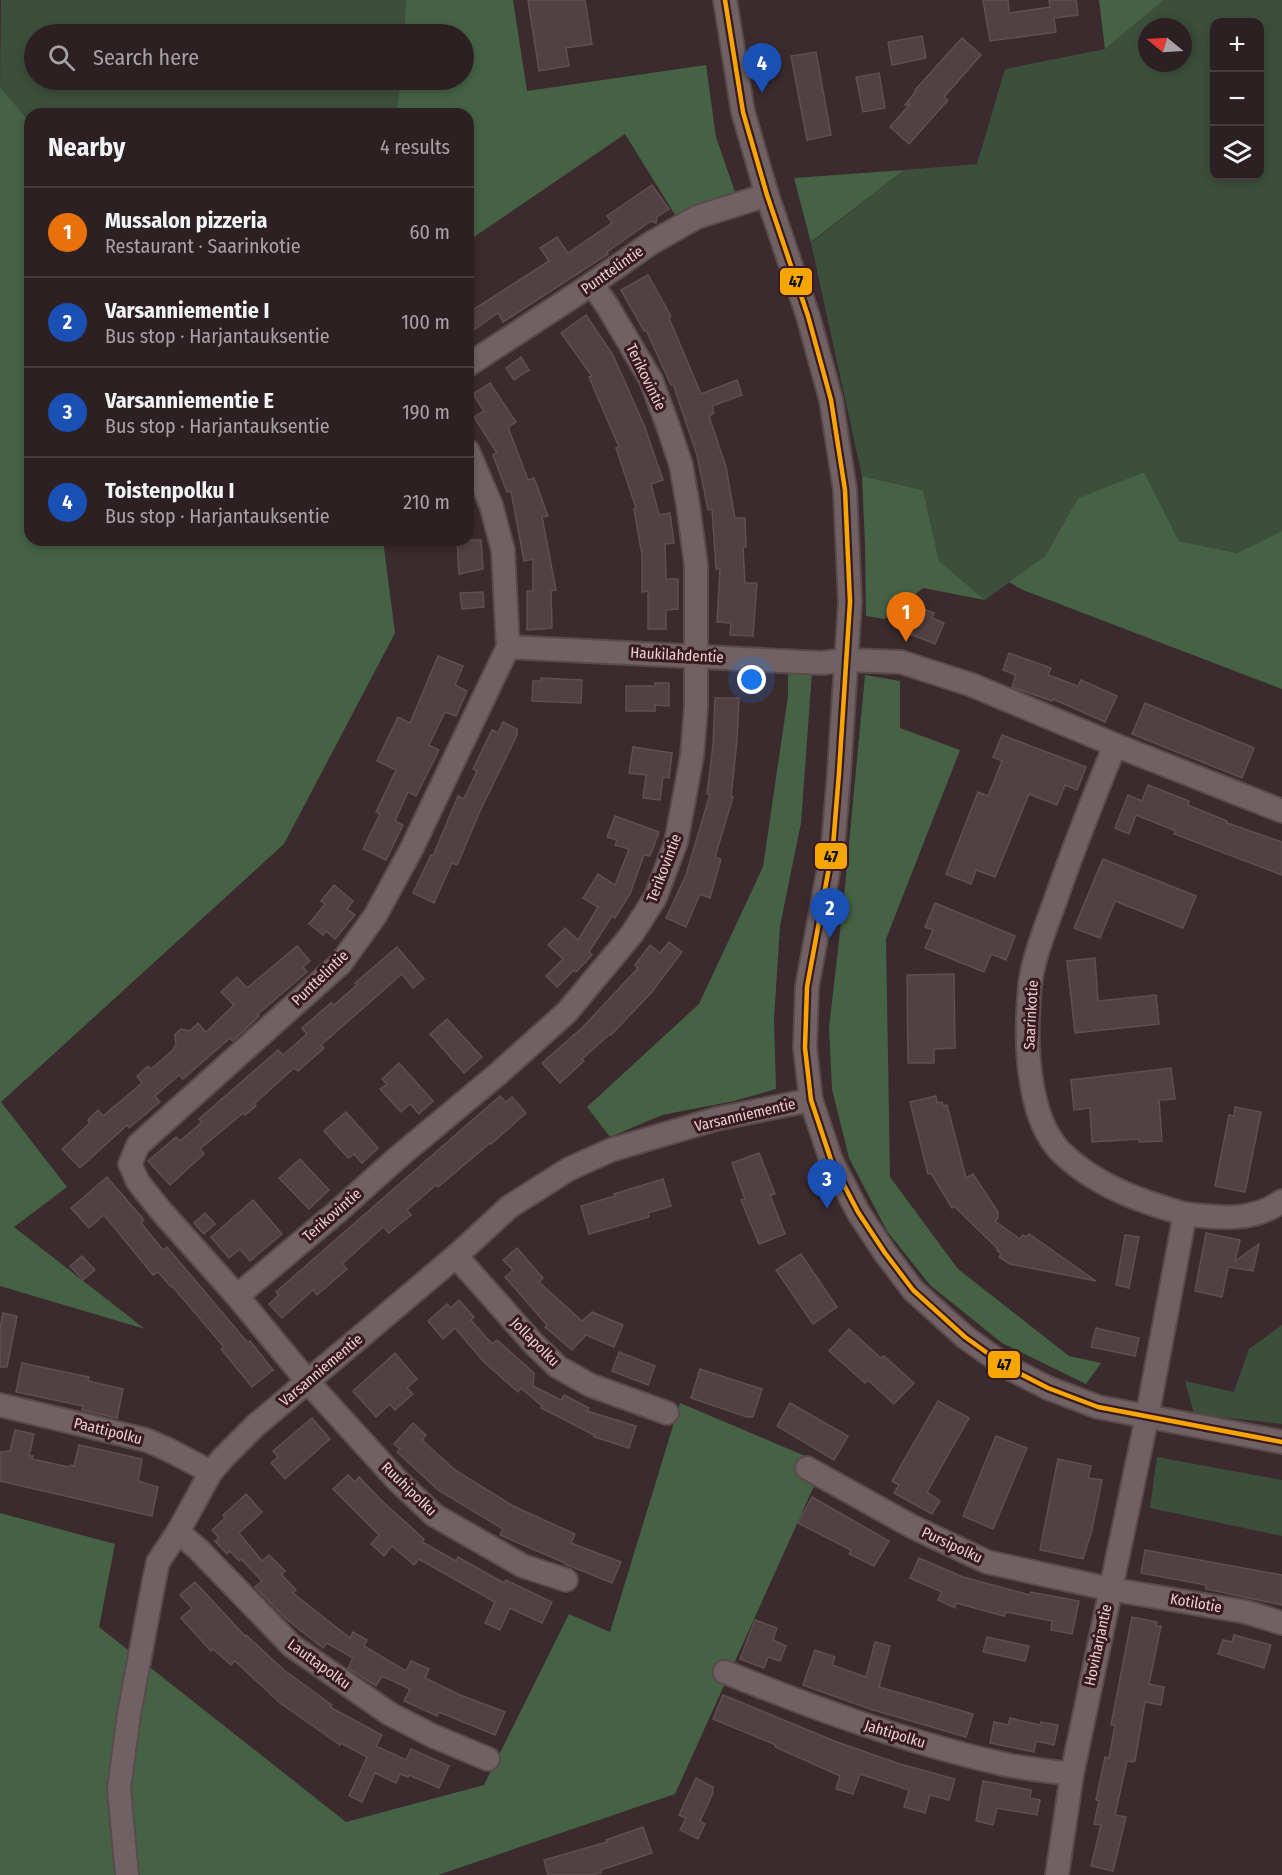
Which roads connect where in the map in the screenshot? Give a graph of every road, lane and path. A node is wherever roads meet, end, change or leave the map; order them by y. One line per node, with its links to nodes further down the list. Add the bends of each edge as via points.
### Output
1 (724, 0): 2 (street, via 743,112)
2 (767, 195): 3 (street, Punttelintie, via 697,217); 8 (street, via 808,316 831,400 844,490 850,602)
3 (592, 284): 4 (street, Punttelintie); 7 (street, Terikovintie, via 651,380 681,465 696,565)
4 (474, 362)
5 (474, 465): 6 (street, Punttelintie, via 491,505 503,550)
6 (508, 647): 7 (street, Haukilahdentie); 15 (street, Punttelintie, via 411,850 375,916 341,963 138,1145 130,1164 138,1182 162,1212)
7 (697, 656): 8 (street, Haukilahdentie, via 821,663); 15 (street, Terikovintie, via 692,756 676,842 654,898 632,934 567,1012)
8 (846, 660): 9 (street, via 901,662 972,685); 11 (street, via 832,846 807,987 805,1048)
9 (1115, 746): 10 (street); 13 (street, Saarinkotie, via 1041,941 1030,984 1028,1063 1044,1130 1060,1150 1114,1190)
10 (1282, 811)
11 (811, 1100): 14 (street, Varsanniementie, via 716,1119 610,1150 569,1169 509,1207); 19 (street, via 831,1160 858,1212 913,1290 965,1337 1007,1367 1098,1407)
12 (1282, 1201): 13 (street, Saarinkotie, via 1269,1211 1247,1216)
13 (1185, 1214): 19 (street)
14 (456, 1256): 16 (street, Varsanniementie); 18 (street, Jollapolku, via 558,1367 590,1385)
15 (237, 1296): 16 (street, Punttelintie)
16 (308, 1382): 22 (street, Varsanniementie, via 256,1425); 24 (street, Ruuhipolku, via 434,1515 523,1566)
17 (0, 1404): 22 (street, Paattipolku, via 146,1440)
18 (667, 1413)
19 (1147, 1417): 20 (street); 25 (street, Hoviharjantie)
20 (1282, 1442)
21 (807, 1468): 25 (street, Pursipolku, via 913,1527 987,1562)
22 (211, 1472): 23 (street, Varsanniementie)
23 (178, 1532): 28 (street, Lauttapolku, via 291,1646 390,1714); 30 (street, Varsanniementie, via 158,1562 129,1714 119,1789)
24 (566, 1580)
25 (1110, 1588): 26 (street, Kotilotie, via 1246,1612); 29 (street, Hoviharjantie)
26 (1282, 1623)
27 (725, 1672): 29 (street, Jahtipolku, via 809,1707 957,1753 1005,1765)
28 (488, 1759)
29 (1071, 1774): 31 (street, Hoviharjantie)
30 (127, 1875)
31 (1057, 1875)

